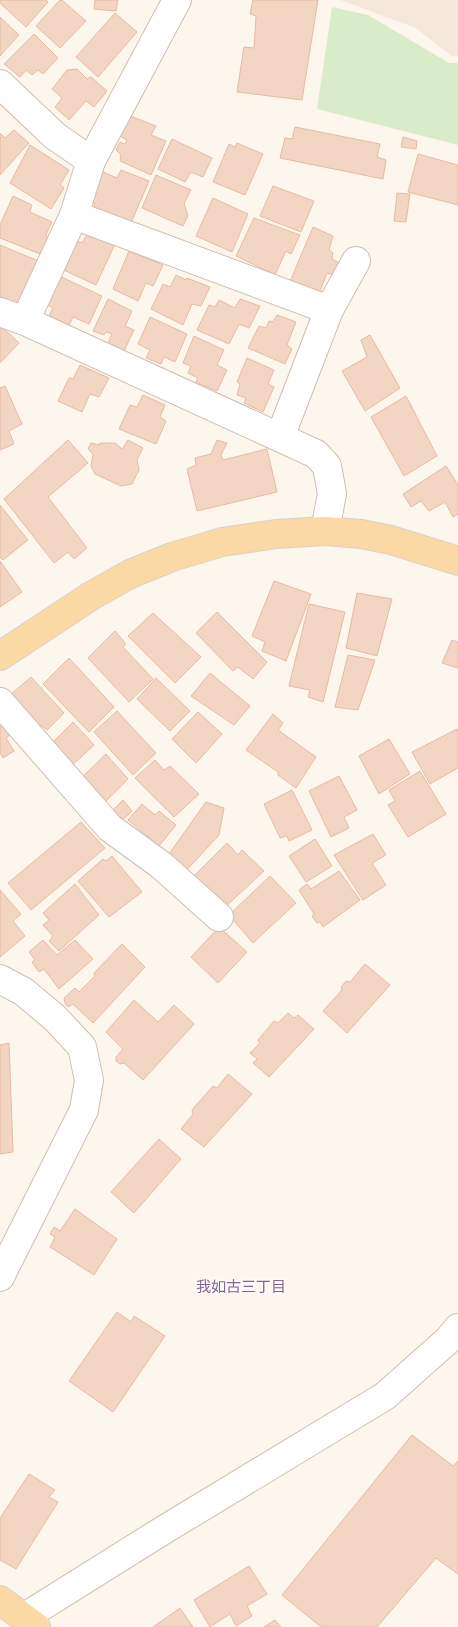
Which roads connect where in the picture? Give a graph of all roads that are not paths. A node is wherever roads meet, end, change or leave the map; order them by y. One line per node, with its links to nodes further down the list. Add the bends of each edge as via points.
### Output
1 (177, 0): 3 (street)
2 (0, 84): 3 (street, via 55,136)
3 (91, 162): 4 (street)
4 (74, 215): 6 (street); 8 (street)
5 (356, 261): 6 (street)
6 (329, 310): 9 (street)
7 (0, 312): 8 (street)
8 (25, 321): 9 (street)
9 (280, 437): 10 (street, via 316,454 327,466 332,494)
10 (325, 531): 11 (main road, via 391,540); 12 (main road, via 222,542 172,557 130,574 90,596)
11 (458, 562)
12 (0, 656)
13 (0, 702): 14 (street, via 110,828 161,865)
14 (219, 917)
15 (0, 979): 16 (street, via 24,992 49,1012 82,1046 89,1080 84,1110)
16 (0, 1278)
17 (458, 1328): 19 (street, via 385,1396 162,1531)
18 (0, 1600): 19 (main road)
19 (30, 1622)

